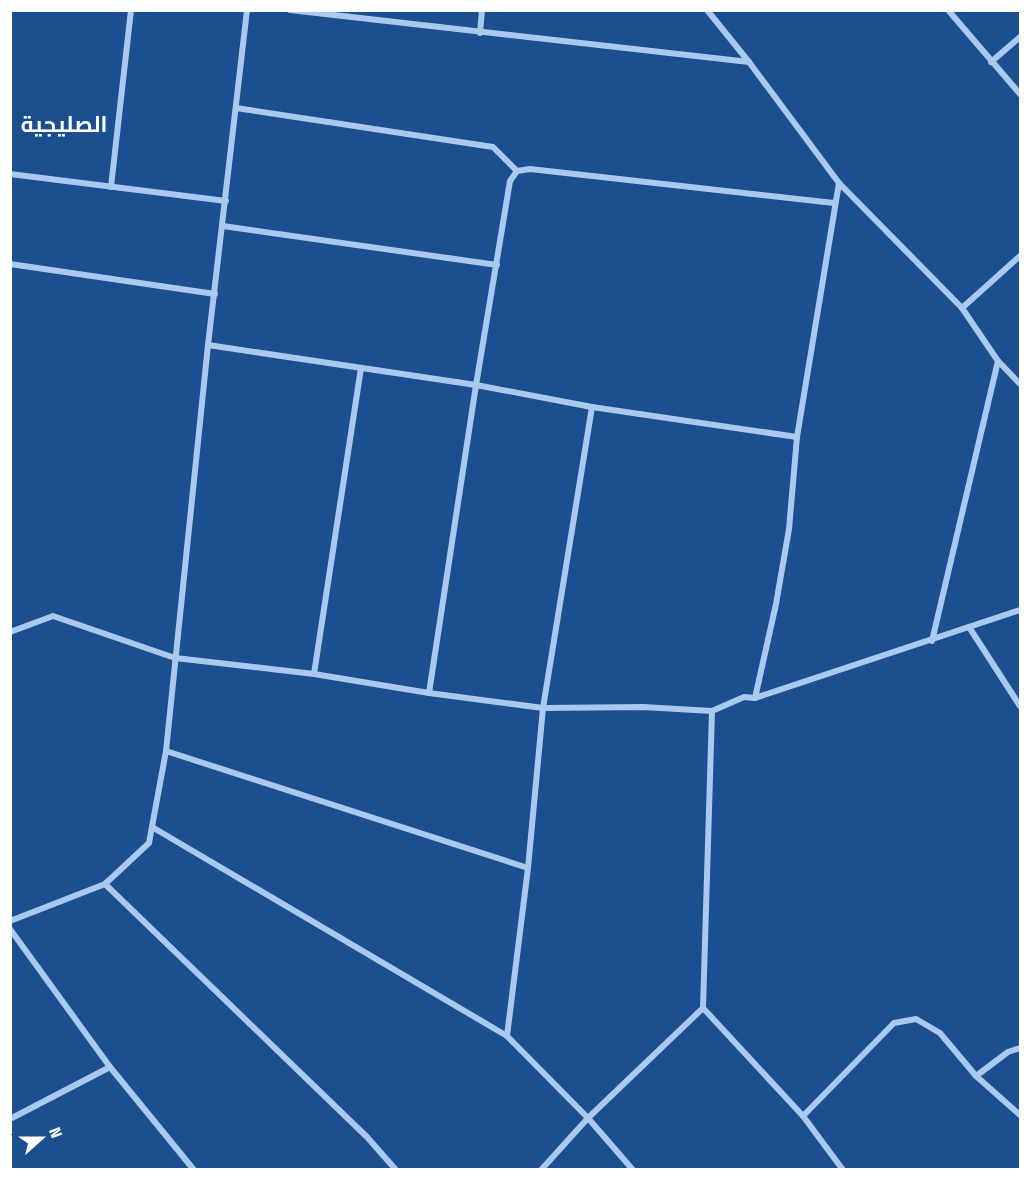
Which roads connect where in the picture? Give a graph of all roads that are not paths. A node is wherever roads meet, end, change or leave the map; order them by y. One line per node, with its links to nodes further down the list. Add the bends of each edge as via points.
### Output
1 (131, 10): 16 (street)
2 (247, 10): 12 (street)
3 (290, 10): 7 (street)
4 (482, 10): 7 (street)
5 (707, 10): 9 (street)
6 (948, 10): 10 (street)
7 (480, 33): 9 (street)
8 (1020, 37): 10 (street)
9 (749, 62): 15 (street)
10 (991, 62): 11 (street)
11 (1020, 94)
12 (236, 108): 13 (street, via 493,147); 17 (street)
13 (517, 171): 18 (street, via 530,169); 22 (street, via 510,181)
14 (10, 174): 16 (street)
15 (839, 183): 18 (street); 24 (street)
16 (111, 187): 17 (street)
17 (226, 201): 19 (street)
18 (834, 203): 31 (street)
19 (223, 226): 22 (street); 23 (street)
20 (1020, 256): 24 (street)
21 (10, 264): 23 (street)
22 (497, 265): 29 (street)
23 (214, 294): 25 (street)
24 (962, 308): 26 (street)
25 (208, 345): 27 (street); 36 (street)
26 (998, 361): 28 (street); 35 (street)
27 (361, 368): 29 (street); 37 (street)
28 (1020, 384)
29 (476, 385): 30 (street); 38 (street)
30 (592, 407): 31 (street); 41 (street)
31 (797, 437): 39 (street, via 789,529)
32 (1020, 610): 33 (street)
33 (969, 627): 35 (street); 40 (street)
34 (10, 632): 36 (street, via 53,616)
35 (932, 641): 39 (street)
36 (175, 658): 37 (street); 43 (street)
37 (314, 674): 38 (street)
38 (429, 693): 41 (street)
39 (755, 698): 42 (street, via 744,697)
40 (1020, 706)
41 (543, 708): 42 (street); 45 (street)
42 (712, 711): 49 (street)
43 (166, 751): 44 (street); 45 (street)
44 (152, 827): 46 (street, via 149,843); 50 (street)
45 (528, 867): 50 (street)
46 (105, 884): 47 (street); 59 (street)
47 (10, 921)
48 (10, 929): 52 (street)
49 (703, 1008): 55 (street); 56 (street)
50 (507, 1036): 56 (street)
51 (1020, 1048): 53 (street, via 1008,1052)
52 (110, 1067): 57 (street); 58 (street)
53 (976, 1076): 54 (street); 55 (street, via 940,1033 916,1018 894,1023)
54 (1020, 1115)
55 (803, 1116): 62 (street)
56 (588, 1118): 60 (street); 61 (street)
57 (10, 1119)
58 (194, 1170)
59 (396, 1170)
60 (541, 1170)
61 (633, 1170)
62 (843, 1170)

